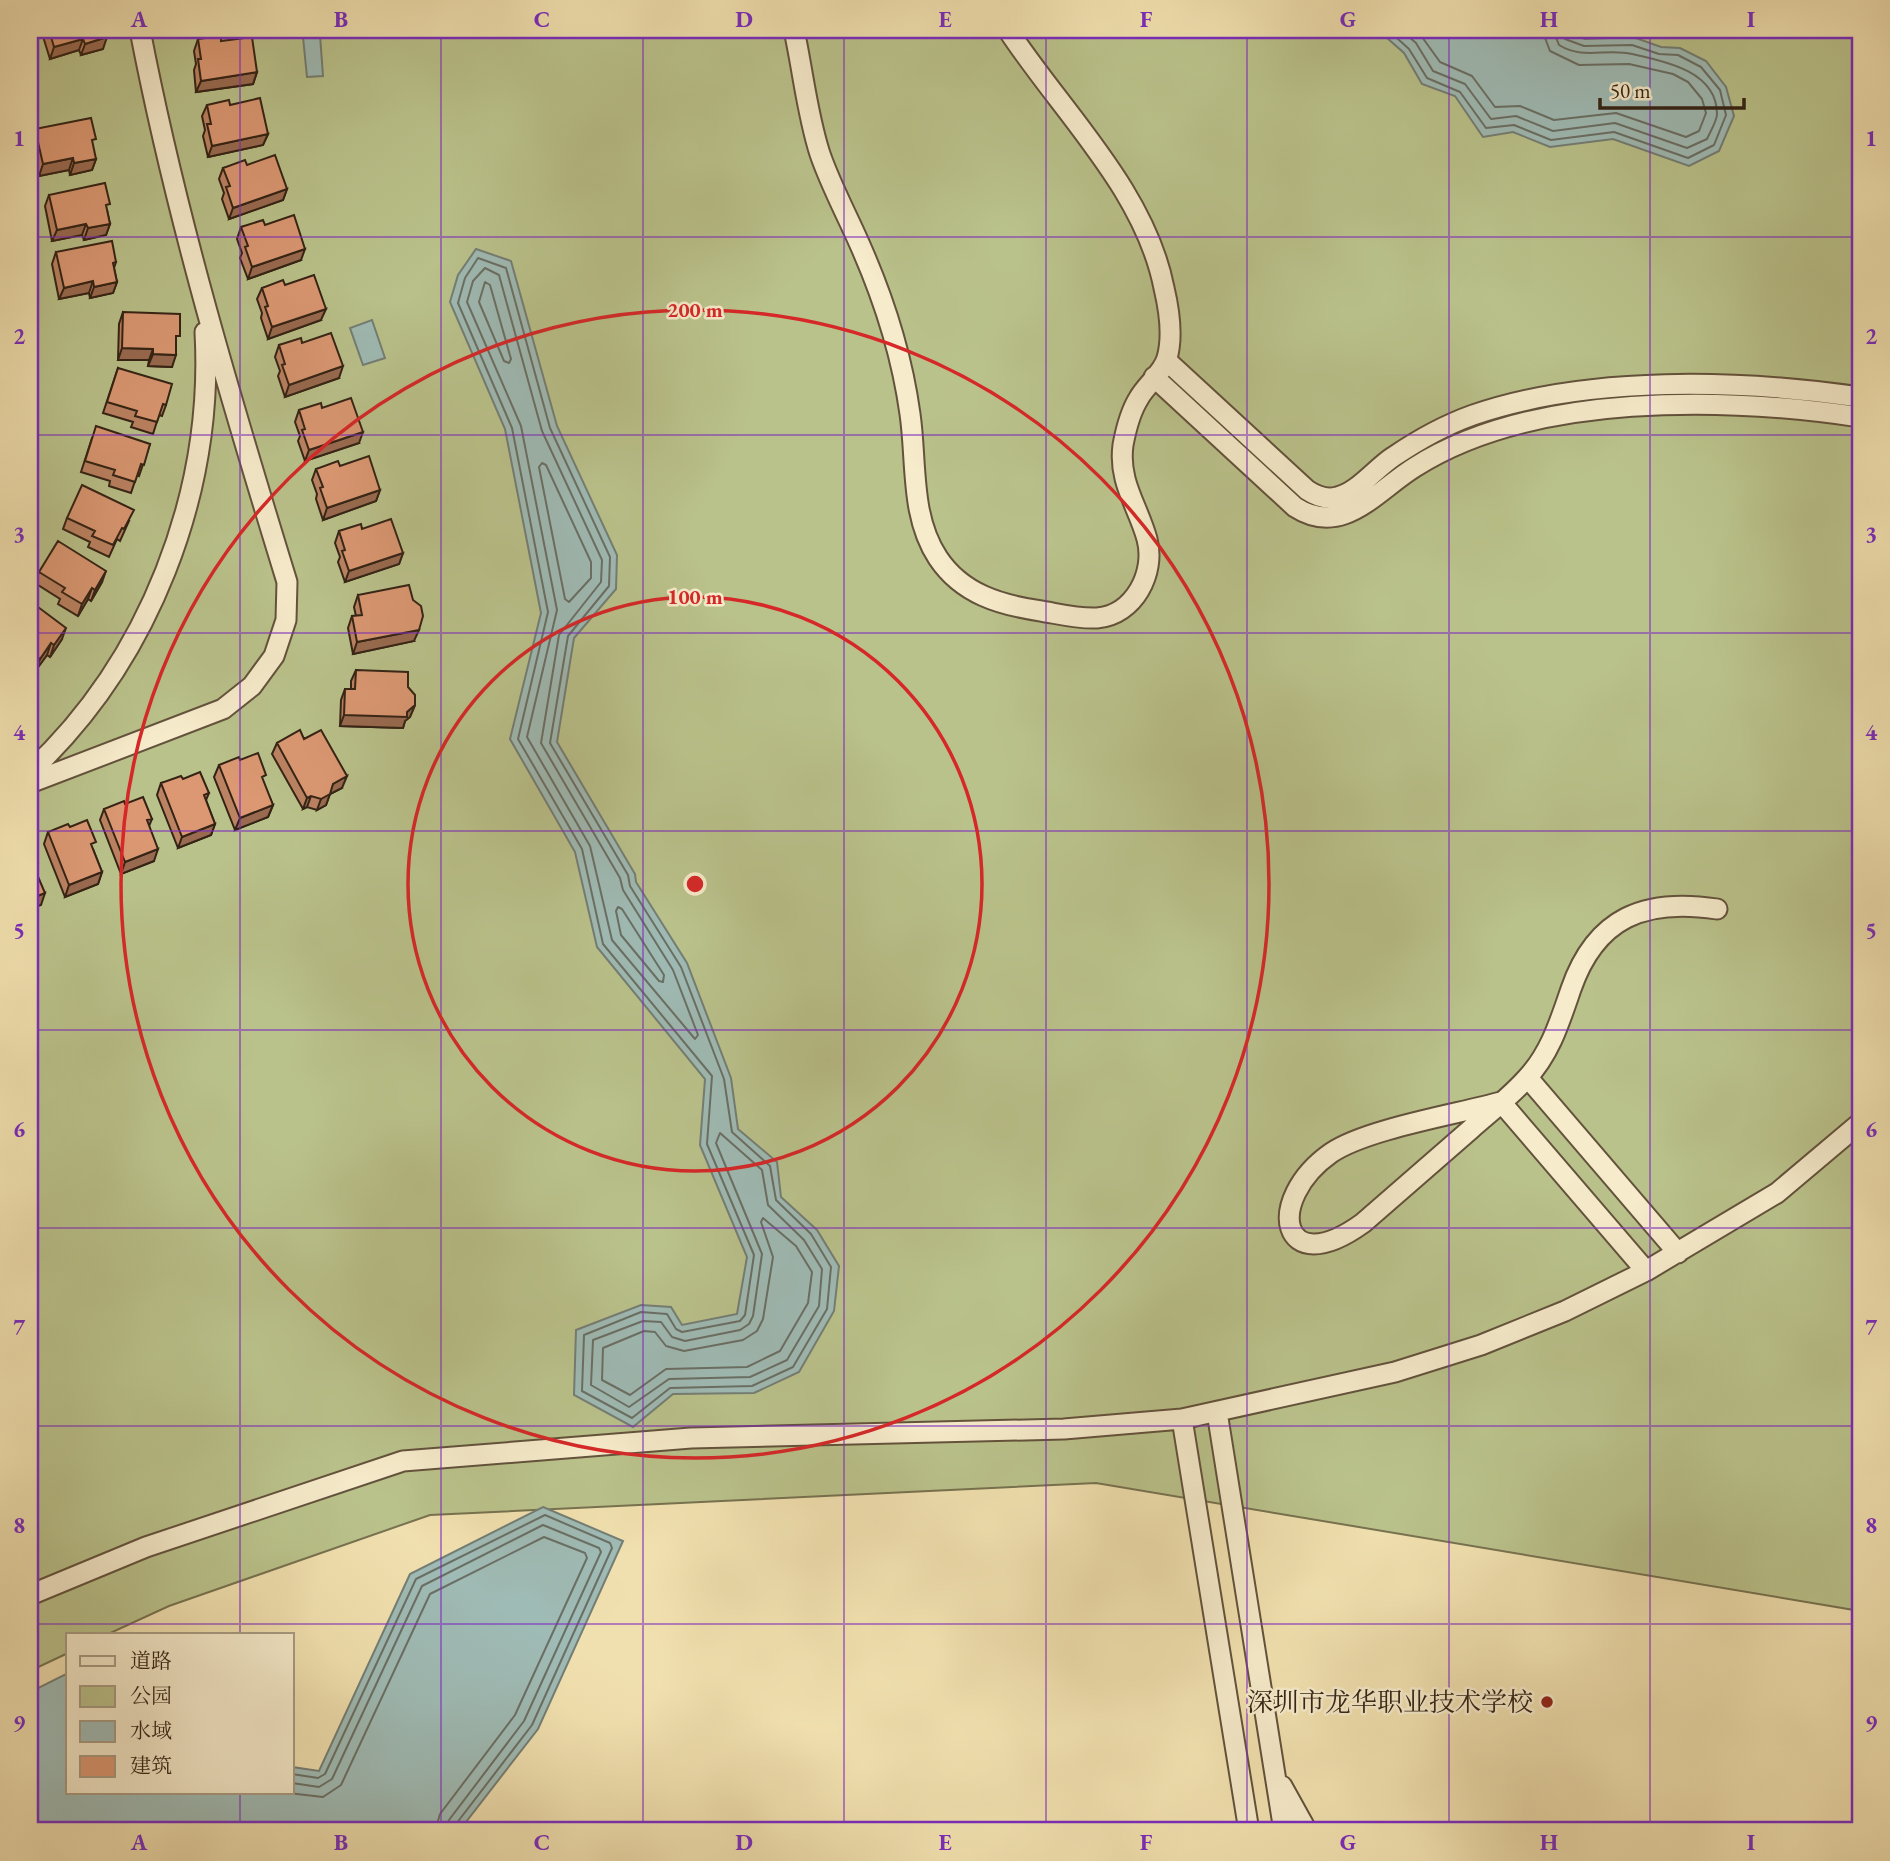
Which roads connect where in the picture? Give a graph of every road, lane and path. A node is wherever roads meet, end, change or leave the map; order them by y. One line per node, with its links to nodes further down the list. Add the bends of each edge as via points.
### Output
1 (140, 30): 4 (street)
2 (794, 30): 6 (street, via 820,153 873,275 895,342 910,411 921,523 954,577 999,603 1080,618 1110,615 1135,598 1145,580 1148,543 1123,476 1122,449 1128,422)
3 (1008, 30): 5 (street, via 1146,228 1166,293)
4 (203, 299): 9 (street, via 206,372 202,421 193,482 173,552 144,620 106,683); 10 (street, via 286,582 286,620 274,656 253,686 223,709)
5 (1167, 361): 6 (street); 7 (street, via 1307,490 1328,498 1344,495 1394,456 1443,428 1523,401 1601,390 1701,386)
6 (1154, 377): 8 (street, via 1296,507 1328,519 1352,513 1405,473 1452,446 1502,427 1554,415 1701,406)
7 (1860, 397)
8 (1860, 417)
9 (30, 772)
10 (30, 783)
11 (1717, 909): 12 (street, via 1664,905 1616,924 1584,958 1547,1051)
12 (1528, 1078): 13 (street); 15 (street)
13 (1502, 1102): 13 (street, via 1348,1234 1311,1245 1290,1230 1287,1216 1298,1188 1334,1151 1365,1138); 16 (street)
14 (1860, 1124): 15 (street, via 1777,1193)
15 (1678, 1253): 16 (street)
16 (1646, 1271): 17 (street, via 1481,1345 1395,1372)
17 (1217, 1412): 18 (street); 20 (street)
18 (1182, 1419): 19 (street, via 1064,1429 691,1438 403,1461 146,1547); 21 (street)
19 (30, 1595)
20 (1275, 1774): 22 (street); 23 (street)
21 (1249, 1831)
22 (1284, 1831)
23 (1307, 1831)

